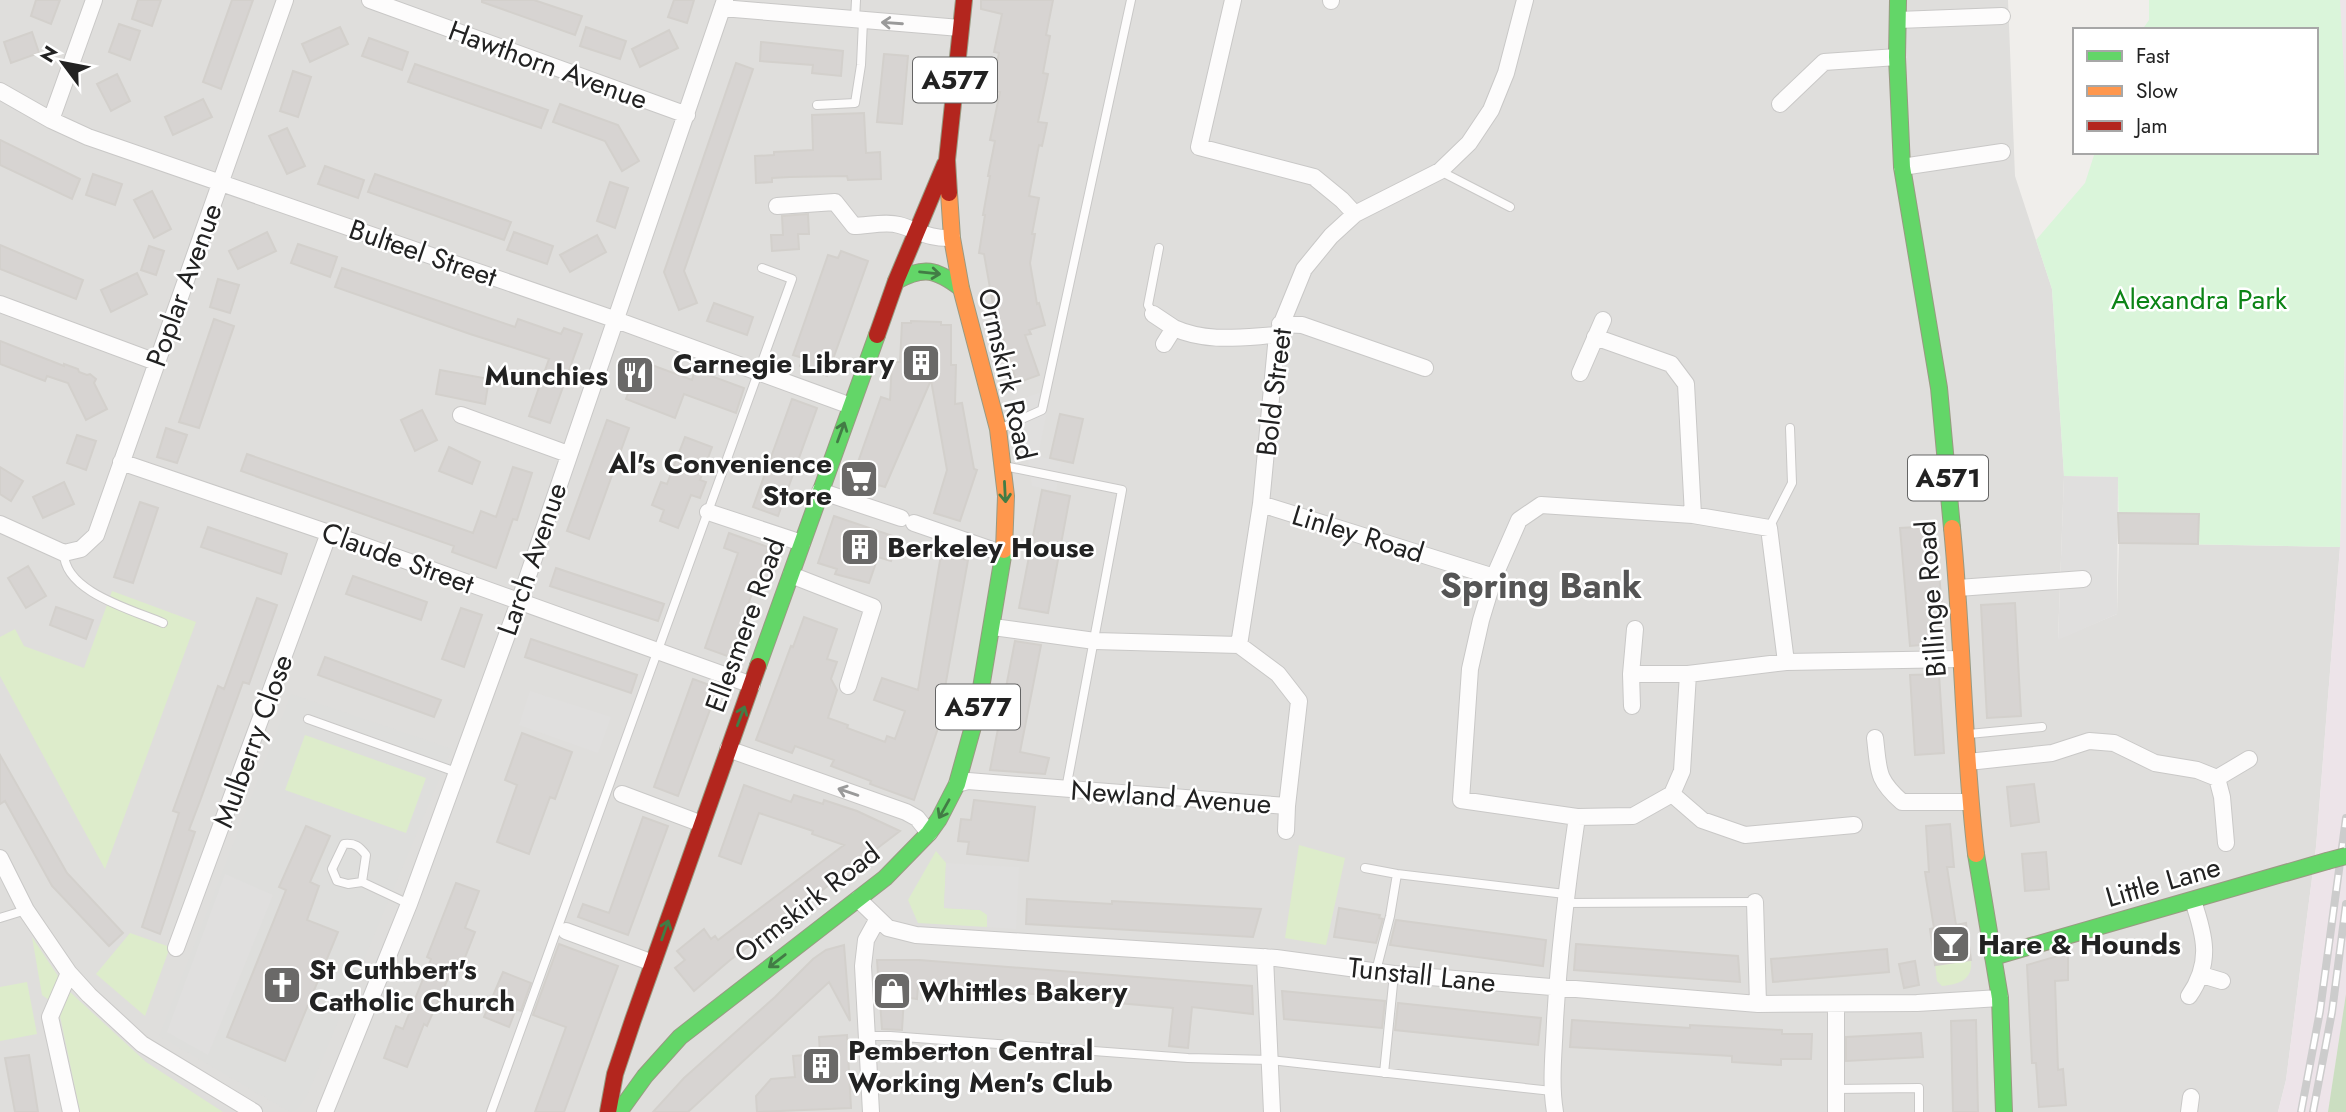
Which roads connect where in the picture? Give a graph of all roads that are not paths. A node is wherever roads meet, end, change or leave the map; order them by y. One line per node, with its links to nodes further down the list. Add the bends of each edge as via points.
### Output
1 (94, 0): 20 (street)
2 (285, 0): 25 (street, Poplar Avenue)
3 (370, 0): 19 (street, Hawthorn Avenue)
4 (856, 0): 12 (lane)
5 (964, 0): 14 (main road, Ormskirk Road / A577)
6 (1131, 0): 50 (lane, via 1042,410)
7 (1233, 0): 28 (street, via 1199,147 1314,177)
8 (1525, 0): 24 (street, Bold Street, via 1491,110 1469,143)
9 (1898, 0): 13 (main road, Billinge Road / A571)
10 (723, 4): 12 (street); 19 (street, Larch Avenue)
11 (2002, 16): 13 (street)
12 (859, 20): 14 (street, one-way to 12); 18 (lane, via 861,65 855,103)
13 (1898, 20): 15 (main road, Billinge Road / A571)
14 (960, 28): 22 (main road, Ormskirk Road / A577)
15 (1897, 57): 17 (street, via 1824,62); 23 (main road, Billinge Road / A571)
16 (0, 91): 20 (street, Bulteel Street)
17 (1780, 104)
18 (817, 105)
19 (687, 115): 37 (street, Larch Avenue)
20 (51, 120): 25 (street, Bulteel Street)
21 (2002, 152): 23 (street)
22 (947, 160): 29 (main road, Ellesmere Road / A577); 30 (main road, Ormskirk Road / A577)
23 (1902, 167): 67 (main road, Billinge Road / A571, via 1939,388)
24 (1440, 171): 27 (lane); 28 (street, Bold Street)
25 (220, 183): 37 (street, Bulteel Street); 43 (street, Poplar Avenue)
26 (777, 206): 29 (street, via 835,202 854,226 896,223)
27 (1510, 207)
28 (1355, 214): 40 (street, Bold Street, via 1304,269)
29 (915, 232): 30 (street); 33 (main road, Ellesmere Road / A577)
30 (952, 238): 34 (main road, Ormskirk Road / A577)
31 (1159, 248): 36 (lane, via 1148,304)
32 (762, 268): 45 (lane, via 792,279)
33 (896, 281): 34 (main road, one-way to 34, via 930,270); 47 (main road, Ellesmere Road / A577)
34 (961, 288): 50 (main road, Ormskirk Road / A577)
35 (0, 304): 43 (street)
36 (1153, 314): 39 (street)
37 (616, 320): 45 (street, Bulteel Street); 51 (street, Larch Avenue)
38 (1603, 320): 41 (street)
39 (1174, 328): 40 (street, via 1215,339); 42 (street)
40 (1278, 330): 44 (street, via 1301,325); 55 (street, Bold Street)
41 (1595, 337): 46 (street); 57 (street, via 1671,364 1686,384)
42 (1164, 344)
43 (156, 362): 52 (street, Poplar Avenue)
44 (1424, 368)
45 (758, 372): 47 (street, Bulteel Street); 56 (lane)
46 (1580, 373)
47 (850, 406): 54 (main road, Ellesmere Road / A577, one-way to 47)
48 (461, 415): 51 (street)
49 (1790, 428): 59 (lane, via 1792,483)
50 (998, 429): 53 (main road, Ormskirk Road / A577)
51 (568, 454): 68 (street, Larch Avenue)
52 (121, 462): 60 (street, Claude Street); 62 (street, Poplar Avenue, via 96,535 81,549)
53 (1003, 465): 63 (main road, Ormskirk Road / A577, one-way to 63); 72 (lane, via 1122,490)
54 (820, 491): 61 (main road, Ellesmere Road / A577); 63 (street)
55 (1261, 504): 65 (street, Linley Road); 73 (street, Bold Street)
56 (708, 512): 61 (street); 74 (lane)
57 (1693, 515): 59 (street); 65 (street, via 1541,506 1519,520)
58 (0, 524): 62 (street)
59 (1769, 528): 76 (street)
60 (329, 533): 68 (street, Claude Street); 117 (street, Mulberry Close)
61 (802, 543): 64 (main road, Ellesmere Road / A577)
62 (65, 553): 69 (lane, via 73,578 85,589)
63 (1004, 554): 70 (main road, Ormskirk Road / A577)
64 (791, 575): 79 (main road, Ellesmere Road / A577); 80 (street, via 873,607)
65 (1494, 576): 97 (street, via 1470,669 1461,800)
66 (2083, 579): 67 (street)
67 (1958, 588): 75 (main road, Billinge Road / A571)
68 (519, 602): 74 (street, Claude Street); 89 (street, Larch Avenue)
69 (163, 624)
70 (993, 627): 72 (street); 91 (main road, Ormskirk Road / A577)
71 (1635, 629): 77 (street)
72 (1095, 641): 73 (street); 92 (lane)
73 (1239, 645): 96 (street, Newland Avenue, via 1278,674 1299,702)
74 (658, 652): 79 (street, Claude Street); 141 (lane)
75 (1961, 659): 76 (street); 84 (main road, Billinge Road / A571)
76 (1786, 662): 78 (street)
77 (1631, 674): 78 (street); 81 (street)
78 (1688, 674): 94 (street, via 1682,771)
79 (752, 685): 86 (main road, Ellesmere Road / A577, one-way to 79)
80 (848, 685)
81 (1632, 706)
82 (308, 719): 89 (lane)
83 (2042, 727): 84 (lane)
84 (1966, 735): 88 (main road, Billinge Road / A571)
85 (1875, 738): 95 (street, via 1880,777 1902,802)
86 (728, 749): 98 (main road, Ellesmere Road / A577); 101 (street, one-way to 86, via 906,812)
87 (2249, 759): 90 (street)
88 (1968, 762): 90 (street, via 2052,753 2089,741 2114,743 2155,763); 95 (main road, Billinge Road / A571)
89 (456, 772): 112 (street, Larch Avenue)
90 (2217, 778): 102 (street)
91 (957, 784): 92 (street, Newland Avenue); 101 (main road, Ormskirk Road / A577, one-way to 101)
92 (1066, 789): 96 (street, Newland Avenue)
93 (622, 794): 98 (street)
94 (1672, 794): 97 (street, via 1633,816); 99 (street, via 1702,820 1745,835)
95 (1970, 802): 119 (main road, Billinge Road / A571)
96 (1287, 806): 100 (street)
97 (1577, 817): 109 (street)
98 (702, 824): 120 (main road, Ellesmere Road / A577, one-way to 98)
99 (1854, 825)
100 (1286, 831)
101 (929, 833): 108 (main road, Ormskirk Road / A577)
102 (2226, 843)
103 (2346, 856): 110 (main road, Little Lane, bridge)
104 (2, 867): 113 (street)
105 (1365, 868): 106 (lane)
106 (1396, 874): 109 (lane); 121 (lane)
107 (362, 882): 107 (lane, via 337,881 332,869 344,844 352,843 366,855); 112 (lane)
108 (858, 899): 115 (street, Tunstall Lane); 133 (main road, Ormskirk Road / A577, one-way to 133)
109 (1565, 899): 111 (lane); 126 (street)
110 (2193, 901): 119 (main road, Little Lane); 124 (street, via 2204,942)
111 (1755, 902): 129 (street)
112 (410, 904): 140 (street, Larch Avenue)
113 (26, 911): 114 (lane); 122 (street)
114 (0, 918)
115 (877, 920): 118 (street, Tunstall Lane, via 888,928 916,935); 132 (street, via 866,940 863,966)
116 (566, 931): 120 (street)
117 (176, 948)
118 (1265, 957): 121 (street, Tunstall Lane); 134 (street)
119 (1993, 957): 128 (main road, Billinge Road / A571)
120 (653, 963): 131 (main road, Ellesmere Road / A577)
121 (1376, 971): 123 (street, Tunstall Lane)
122 (69, 973): 138 (street, via 50,1017); 139 (street, via 142,1044)
123 (1394, 974): 126 (street, Tunstall Lane); 135 (lane)
124 (2202, 975): 125 (street); 127 (street)
125 (2222, 981)
126 (1557, 989): 129 (street, Tunstall Lane); 137 (street)
127 (2189, 996)
128 (2000, 998): 130 (street, Tunstall Lane); 149 (main road, Billinge Road / A571)
129 (1758, 1004): 130 (street, Tunstall Lane)
130 (1836, 1005): 136 (street)
131 (633, 1020): 133 (main road, A577, via 649,1038); 142 (main road, Ellesmere Road / A577)
132 (867, 1036): 134 (lane); 144 (street)
133 (680, 1037): 143 (main road, Ormskirk Road / A577)
134 (1270, 1060): 135 (lane); 145 (street)
135 (1384, 1073): 137 (lane)
136 (1836, 1089): 147 (street); 148 (lane, via 1919,1088)
137 (1552, 1091): 146 (street)
138 (71, 1112)
139 (254, 1112)
140 (325, 1112)
141 (491, 1112)
142 (608, 1112)
143 (619, 1112)
144 (872, 1112)
145 (1272, 1112)
146 (1555, 1112)
147 (1836, 1112)
148 (1919, 1112)
149 (2004, 1112)

